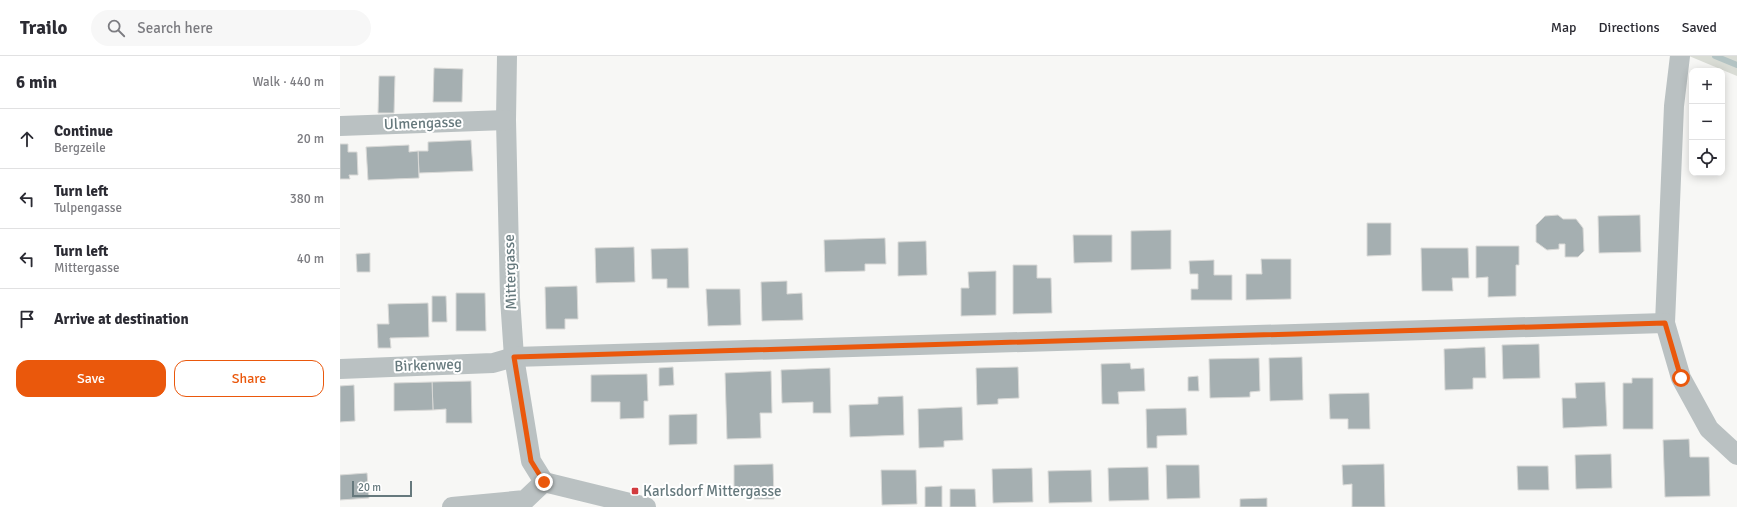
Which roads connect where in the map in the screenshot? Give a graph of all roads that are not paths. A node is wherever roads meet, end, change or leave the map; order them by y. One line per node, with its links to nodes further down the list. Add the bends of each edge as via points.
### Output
1 (507, 56): 3 (street, Mittergasse)
2 (1680, 56): 5 (street, via 1674,106)
3 (506, 120): 4 (street, Ulmengasse); 6 (street, Mittergasse, via 510,298)
4 (340, 126)
5 (1665, 323): 6 (street, Birkenweg); 8 (street, via 1681,378 1709,429)
6 (514, 357): 7 (street, Birkenweg, via 493,363); 9 (street, Mittergasse, via 531,461)
7 (340, 369)
8 (1737, 455)
9 (544, 482): 10 (street, via 525,500); 11 (street)
10 (452, 507)
11 (643, 507)

